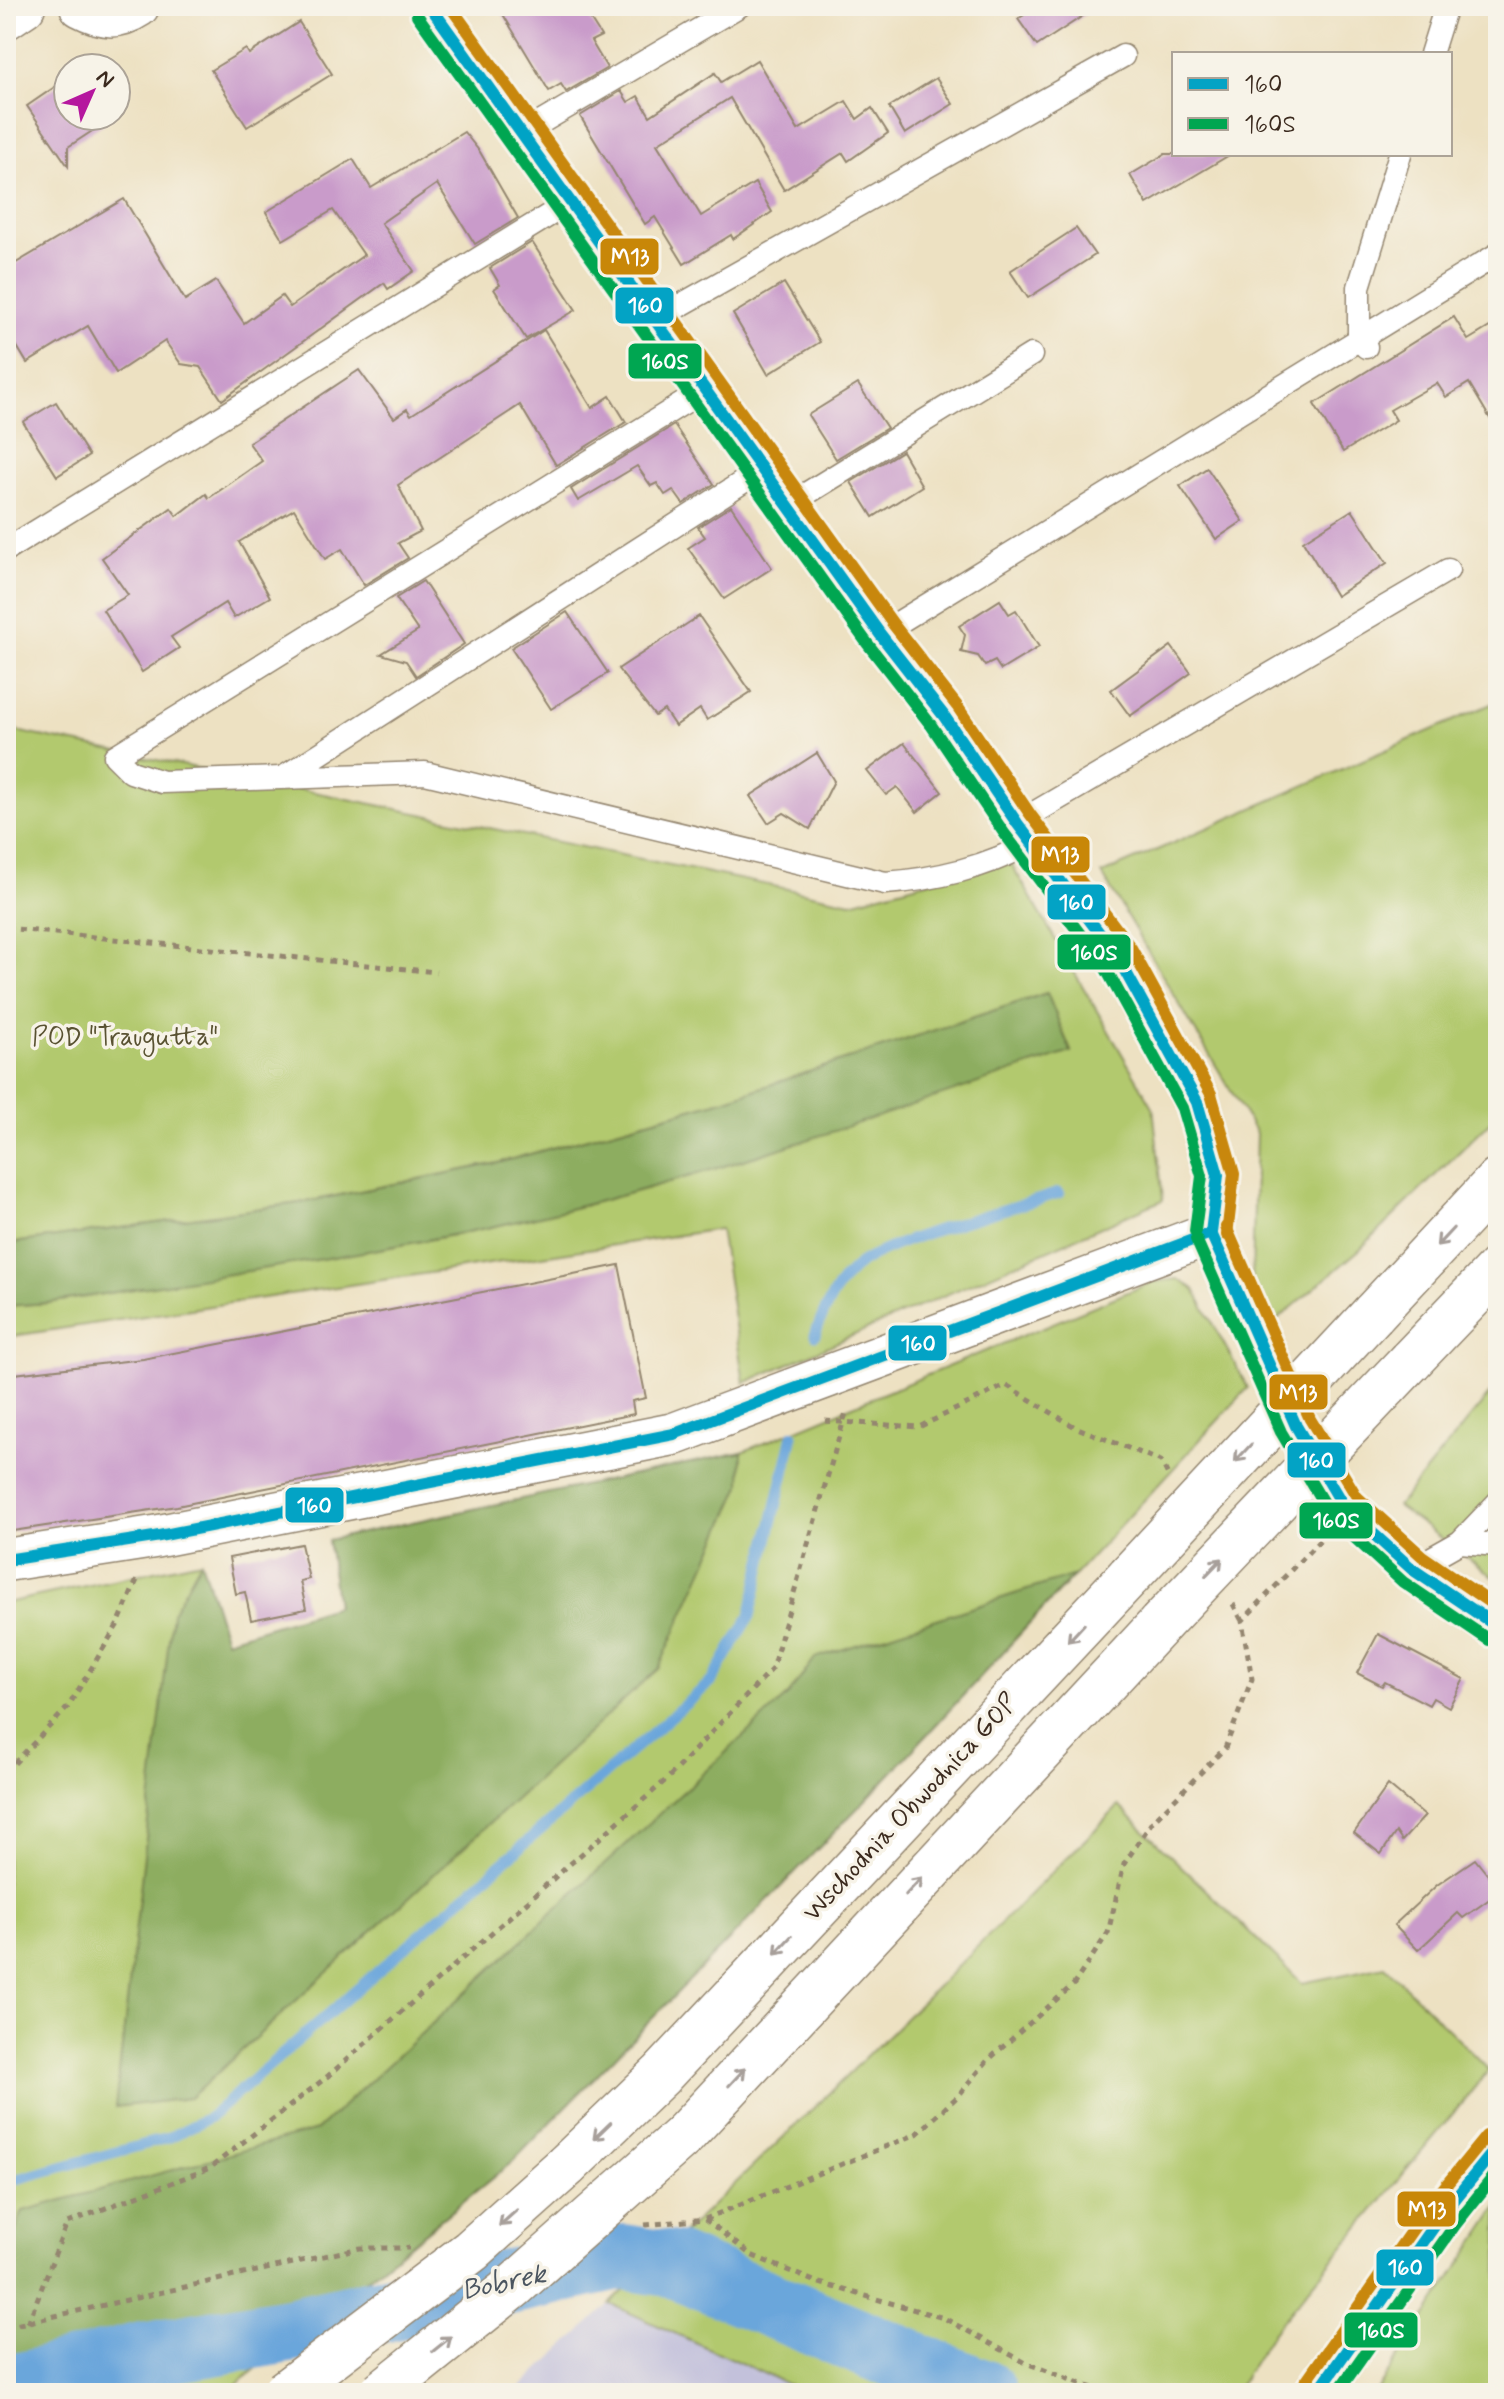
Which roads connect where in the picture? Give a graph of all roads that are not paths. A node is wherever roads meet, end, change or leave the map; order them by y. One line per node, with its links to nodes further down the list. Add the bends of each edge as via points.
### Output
1 (24, 6): 7 (street)
2 (81, 6): 3 (street, via 102,17 126,14)
3 (138, 6)
4 (430, 6): 10 (street)
5 (739, 6): 10 (lane)
6 (1446, 6): 8 (lane)
7 (6, 18)
8 (1432, 52)
9 (1123, 56): 14 (lane)
10 (523, 133): 12 (street)
11 (1399, 156): 15 (lane, via 1359,287)
12 (572, 201): 14 (street); 20 (lane)
13 (1498, 254): 15 (lane)
14 (656, 319): 17 (street)
15 (1364, 345): 22 (lane)
16 (1031, 355): 19 (lane)
17 (706, 389): 18 (street); 23 (lane, via 115,756 131,772 162,782)
18 (763, 469): 19 (street); 23 (lane)
19 (788, 505): 22 (street)
20 (6, 550)
21 (1448, 570): 24 (lane)
22 (880, 634): 24 (street)
23 (287, 775): 24 (lane, via 425,773 885,883 917,881 1014,852)
24 (1024, 832): 26 (street, via 1118,958 1197,1102 1218,1175)
25 (1498, 1180): 35 (highway, Wschodnia Obwodnica GOP, one-way to 35, bridge, via 661,2075 471,2251)
26 (1211, 1233): 31 (street, via 674,1434 154,1537); 32 (street, via 1304,1441 1344,1507)
27 (1498, 1269): 36 (highway, one-way to 27, bridge, via 514,2286 684,2135)
28 (1498, 1502): 29 (lane)
29 (1460, 1542): 30 (lane); 32 (lane)
30 (1498, 1545)
31 (6, 1560)
32 (1412, 1569): 33 (street)
33 (1498, 1627)
34 (1498, 2146): 37 (street, via 1442,2215)
35 (284, 2393)
36 (381, 2393)
37 (1317, 2393)

